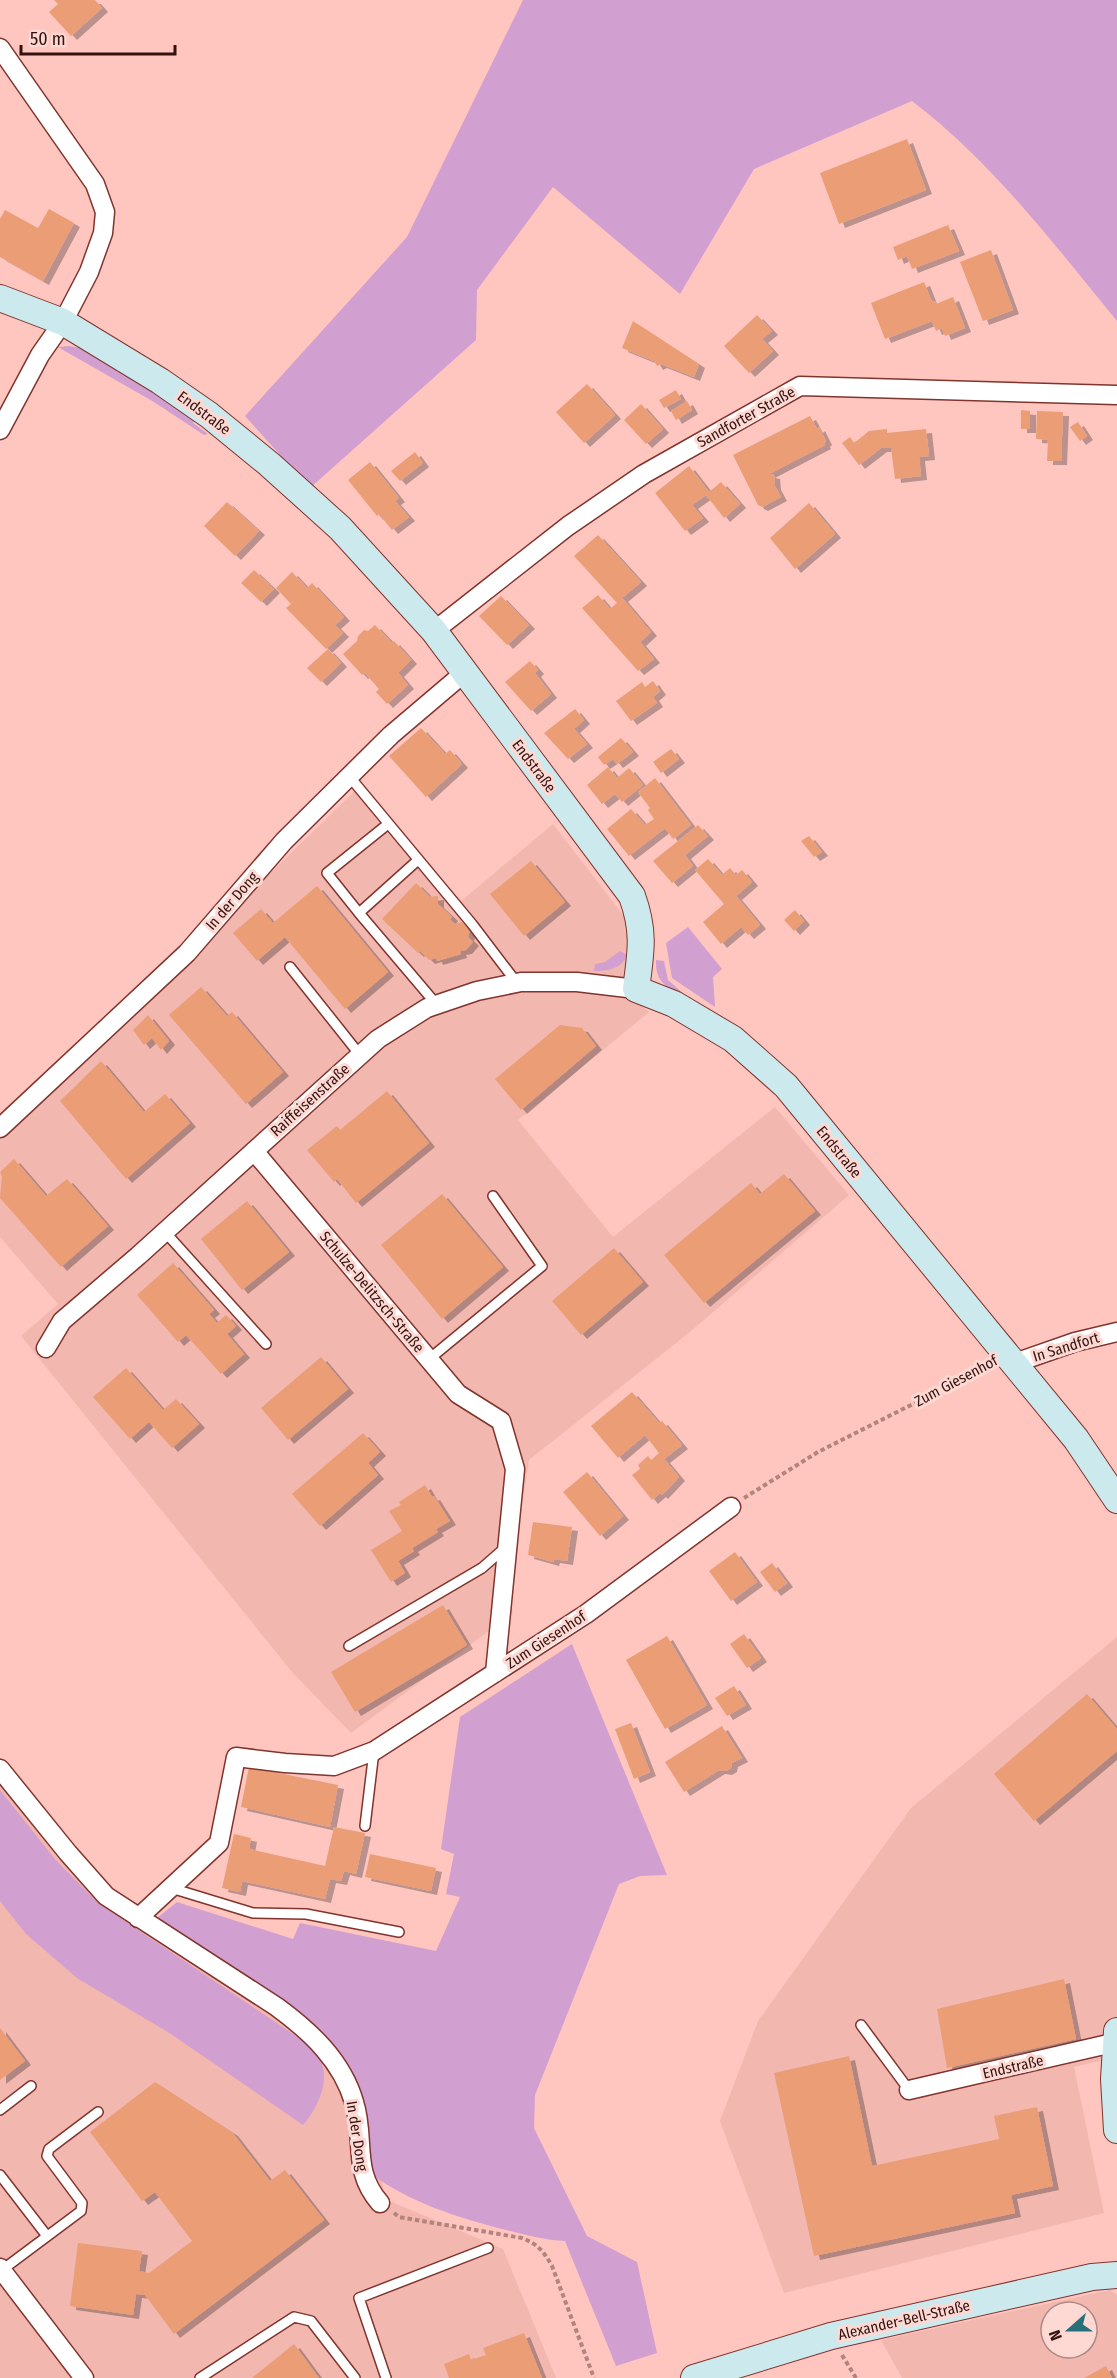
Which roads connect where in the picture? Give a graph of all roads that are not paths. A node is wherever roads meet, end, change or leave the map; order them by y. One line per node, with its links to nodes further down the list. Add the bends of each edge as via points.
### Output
1 (0, 48): 3 (street, via 95,184 105,212 103,233 89,272)
2 (0, 298): 3 (street, Endstraße)
3 (63, 322): 5 (street, via 40,355); 6 (street, Endstraße, via 160,381 269,464 340,528)
4 (1117, 395): 6 (street, Sandforter Straße, via 800,386 644,474 568,526)
5 (0, 430)
6 (434, 631): 7 (street, Endstraße)
7 (464, 673): 8 (street, In der Dong); 14 (street, Endstraße, via 632,896 640,917 642,942)
8 (349, 776): 9 (lane); 17 (street, In der Dong, via 284,841 187,953)
9 (388, 824): 10 (lane); 11 (lane, via 327,873)
10 (418, 860): 11 (lane); 13 (lane)
11 (359, 913): 15 (lane)
12 (290, 967): 16 (lane)
13 (517, 983): 14 (street, Raiffeisenstraße, via 577,982); 15 (street, Raiffeisenstraße)
14 (636, 989): 24 (street, Endstraße, via 674,1004 734,1040 786,1086)
15 (437, 1005): 16 (street, Raiffeisenstraße, via 378,1039)
16 (360, 1055): 18 (street, Raiffeisenstraße)
17 (0, 1128)
18 (254, 1151): 20 (street, Raiffeisenstraße); 25 (street, Schulze-Delitzsch-Straße)
19 (493, 1196): 25 (lane, via 542,1266)
20 (165, 1232): 22 (lane); 23 (street, Raiffeisenstraße, via 62,1321)
21 (1117, 1332): 24 (street, In Sandfort)
22 (266, 1344)
23 (46, 1347)
24 (1010, 1359): 26 (street, Endstraße, via 1076,1439)
25 (428, 1360): 28 (street, Schulze-Delitzsch-Straße, via 458,1394 501,1421 515,1468)
26 (1117, 1500)
27 (731, 1507): 30 (street, Zum Giesenhof, via 586,1614)
28 (508, 1545): 29 (lane, via 482,1568); 30 (street)
29 (349, 1646)
30 (495, 1673): 31 (street, Zum Giesenhof)
31 (374, 1750): 33 (lane); 34 (street, Zum Giesenhof, via 334,1766 236,1757 219,1843)
32 (0, 1769): 35 (street, In der Dong, via 106,1896)
33 (365, 1826)
34 (171, 1888): 35 (street, Zum Giesenhof); 36 (lane, via 253,1913 306,1914)
35 (138, 1918): 45 (street, In der Dong, via 277,2007 324,2048 337,2064 355,2104 364,2178)
36 (399, 1932)
37 (861, 2025): 40 (lane)
38 (1117, 2039): 40 (street, Endstraße); 43 (street, Endstraße, via 1113,2079)
39 (31, 2086): 41 (lane)
40 (909, 2090)
41 (0, 2110)
42 (98, 2112): 46 (lane, via 49,2149 47,2157 82,2203 81,2211)
43 (1117, 2130)
44 (0, 2175): 46 (lane)
45 (380, 2203)
46 (47, 2236): 48 (lane)
47 (488, 2248): 53 (lane, via 359,2298)
48 (1, 2269): 50 (street)
49 (1117, 2275): 54 (street, Alexander-Bell-Straße, via 1092,2277 831,2336)
50 (84, 2378)
51 (200, 2378): 52 (lane, via 294,2317 311,2321)
52 (355, 2378)
53 (386, 2378)
54 (694, 2378)

